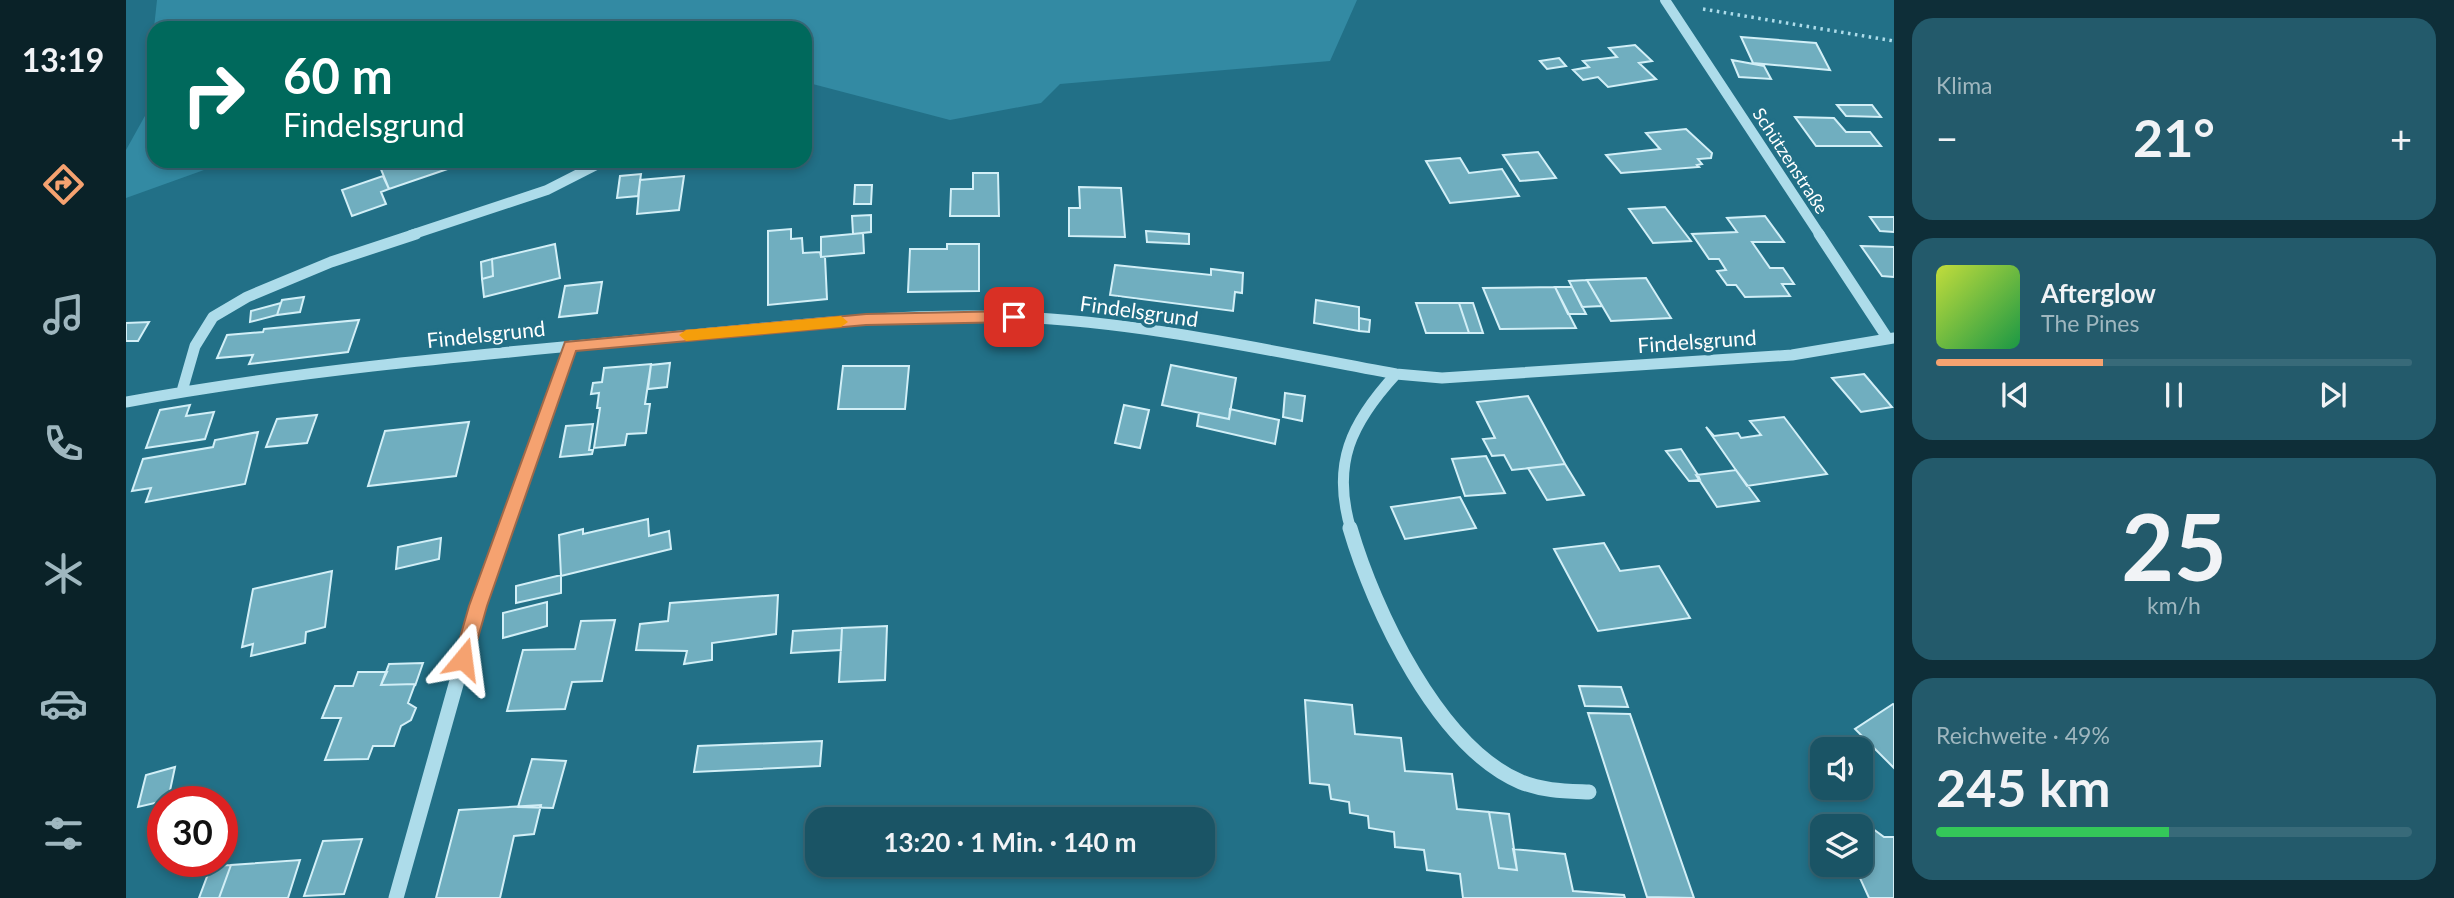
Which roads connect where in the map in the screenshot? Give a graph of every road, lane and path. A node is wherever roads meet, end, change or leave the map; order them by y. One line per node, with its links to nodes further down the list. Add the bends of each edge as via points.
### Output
1 (1668, 4): 2 (path); 4 (street, Schützenstraße)
2 (1894, 41)
3 (590, 168): 7 (street, via 547,190 331,262 247,297 213,317 195,346)
4 (1891, 338): 6 (street, Findelsgrund, via 1792,355 1442,378)
5 (571, 346): 6 (street, Findelsgrund, via 866,320 1014,317 1138,330); 7 (street, Findelsgrund); 10 (street, via 478,606)
6 (1396, 374): 9 (street, via 1364,412 1340,486 1349,529 1387,617 1443,718 1476,752 1539,791)
7 (181, 391): 8 (street, Findelsgrund)
8 (126, 402)
9 (1589, 792)
10 (396, 898)

